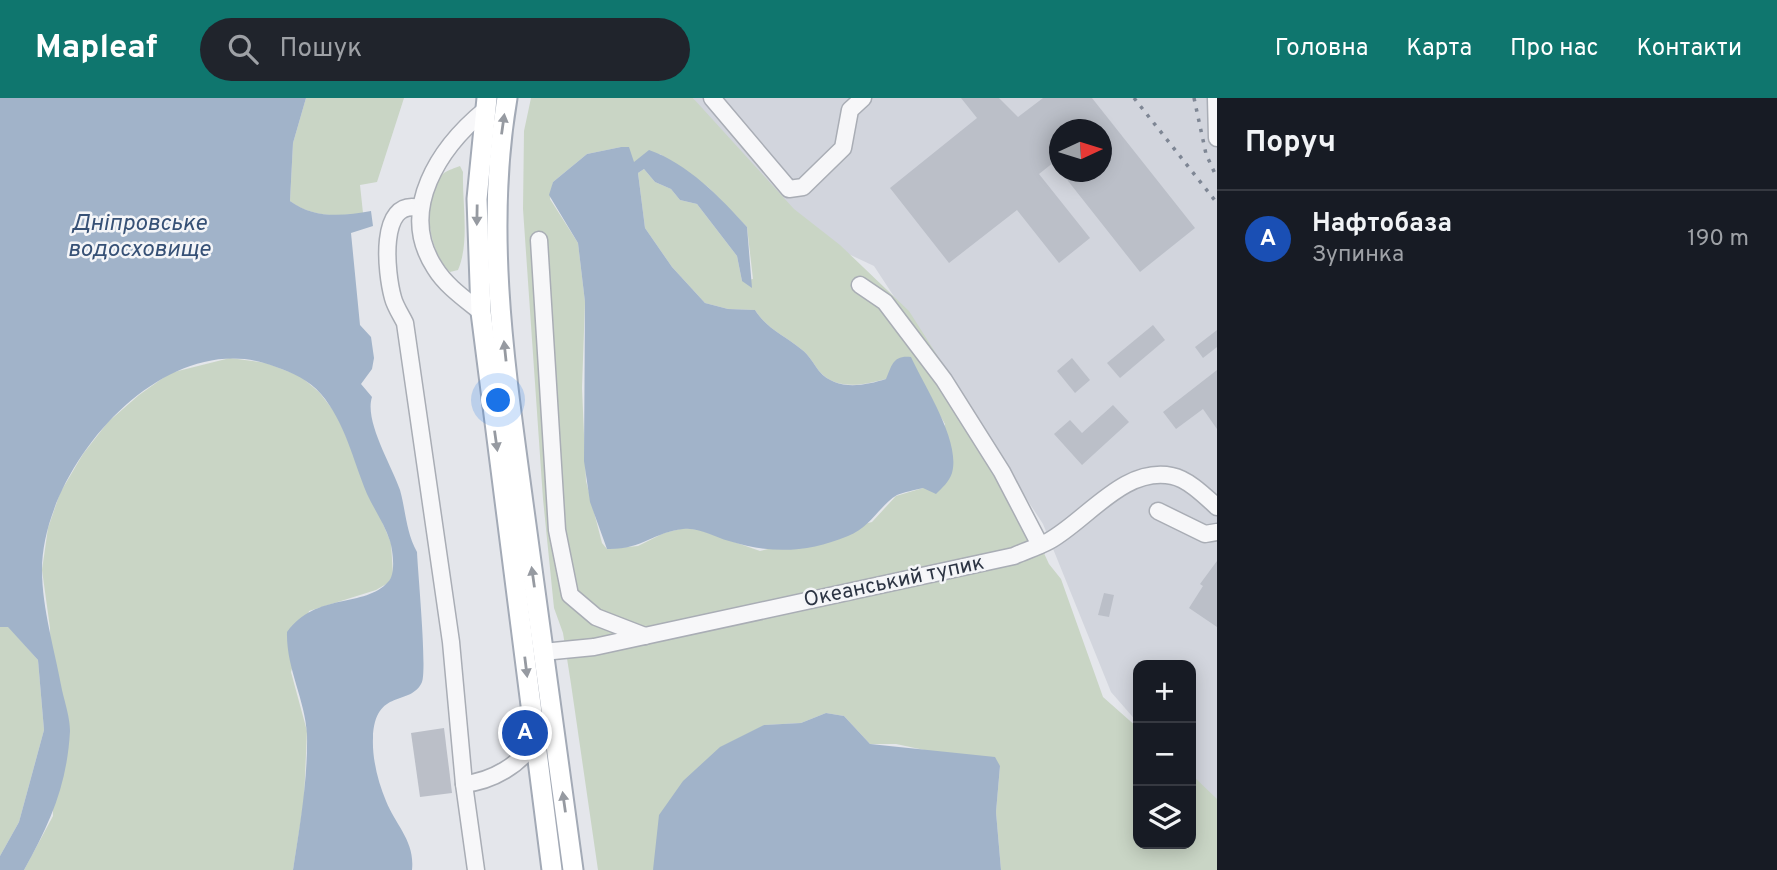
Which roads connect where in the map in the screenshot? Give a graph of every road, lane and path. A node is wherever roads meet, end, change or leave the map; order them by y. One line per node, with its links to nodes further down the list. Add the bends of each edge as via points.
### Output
1 (507, 98): 16 (main road, one-way to 1, via 512,420 496,254 495,201)
2 (712, 98): 3 (street, via 789,189 803,187 843,148 850,110)
3 (863, 98)
4 (1216, 98): 6 (street)
5 (486, 104): 7 (street, via 458,132 426,184); 10 (main road, one-way to 10, via 476,227)
6 (1217, 138)
7 (419, 208): 10 (street, via 423,239 434,267); 18 (street, via 402,207 394,213 389,228 390,279 405,323 436,532)
8 (539, 240): 15 (street, via 557,530 570,596 596,617)
9 (860, 285): 14 (street, via 885,302 944,380 1002,472)
10 (481, 313): 17 (main road, one-way to 17)
11 (1217, 507): 14 (street, Океанський тупик, via 1173,476 1143,477)
12 (1158, 511): 13 (street, via 1205,534)
13 (1217, 532)
14 (1040, 545): 15 (street, Океанський тупик, via 1014,556)
15 (645, 636): 16 (street, Океанський тупик)
16 (543, 652): 21 (main road, one-way to 16)
17 (536, 740): 18 (street, via 526,756 492,777); 20 (main road)
18 (464, 784): 19 (street)
19 (476, 870)
20 (550, 870)
21 (573, 870)

